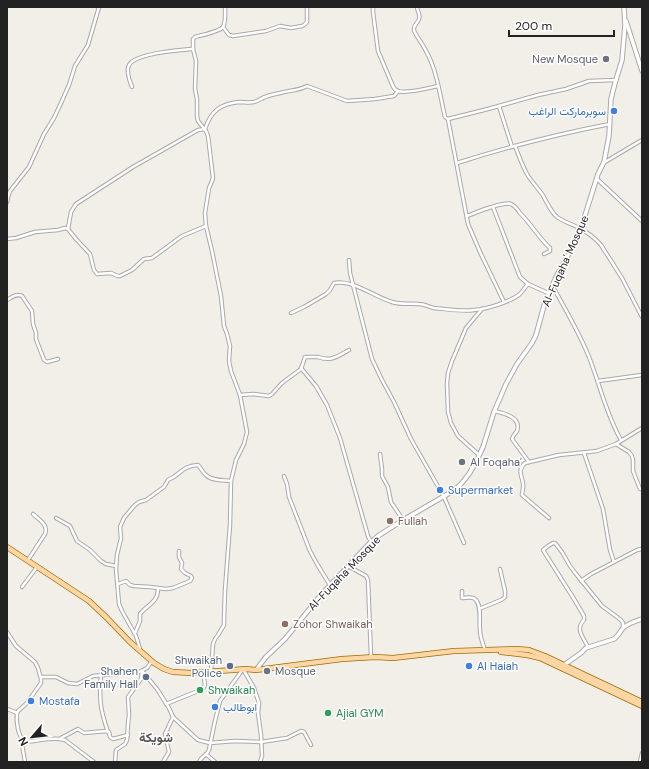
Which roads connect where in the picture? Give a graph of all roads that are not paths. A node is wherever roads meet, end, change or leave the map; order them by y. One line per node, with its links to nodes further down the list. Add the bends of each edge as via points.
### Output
1 (98, 7): 23 (street, via 88,45 75,66 54,118 29,167 10,191)
2 (225, 7): 7 (street)
3 (307, 7): 7 (street, via 307,22 304,26 280,26 233,36 229,35)
4 (373, 7): 13 (street, via 378,51 392,84)
5 (417, 7): 11 (street, via 420,16 414,31 430,57)
6 (624, 9): 9 (street); 10 (street, Al-Fuqaha' Mosque, via 622,60)
7 (223, 26): 8 (street, via 195,37)
8 (193, 49): 12 (street, via 175,50 134,60 128,67); 17 (street, via 196,62 197,116)
9 (642, 71)
10 (616, 80): 14 (street, via 589,81); 16 (street, Al-Fuqaha' Mosque, via 611,99)
11 (438, 86): 13 (street, via 413,92); 15 (street, via 445,117)
12 (132, 87)
13 (398, 91): 17 (street, via 394,96 347,101 307,86 255,101 220,107)
14 (499, 106): 15 (street); 19 (street)
15 (448, 119): 21 (street)
16 (610, 124): 19 (street); 20 (street, Al-Fuqaha' Mosque)
17 (204, 129): 27 (street, via 208,136 212,178 205,213); 28 (street, via 133,167 76,204 71,212)
18 (642, 140): 20 (street)
19 (514, 147): 21 (street); 29 (street, via 550,209 556,216)
20 (604, 162): 22 (street, Al-Fuqaha' Mosque)
21 (457, 163): 25 (street)
22 (597, 179): 26 (street); 29 (street, Al-Fuqaha' Mosque)
23 (7, 202)
24 (493, 207): 25 (street); 31 (street, via 510,204 517,208 550,248 550,251); 33 (street, via 519,275)
25 (467, 216): 38 (street, via 475,241)
26 (642, 221)
27 (206, 226): 28 (street, via 182,236 152,258 144,259 132,270 120,276 111,273 96,274 90,254); 47 (street, via 230,346 231,371)
28 (68, 228): 30 (street)
29 (581, 228): 35 (street, Al-Fuqaha' Mosque); 41 (street, via 601,245)
30 (7, 239)
31 (544, 254)
32 (349, 260): 34 (street)
33 (528, 284): 36 (street); 38 (street, via 522,292)
34 (353, 285): 39 (street, via 401,304 421,304 460,310); 40 (street, via 334,283 326,294); 59 (street, via 378,373)
35 (552, 285): 36 (street, Al-Fuqaha' Mosque); 46 (street, via 581,338)
36 (548, 293): 48 (street, Al-Fuqaha' Mosque, via 536,335 517,364)
37 (7, 300): 43 (street, via 21,295 32,311 36,339 44,360 47,362)
38 (504, 302): 39 (street)
39 (483, 308): 54 (street, via 466,328 448,373 448,412 451,423 458,436)
40 (291, 312)
41 (642, 317)
42 (349, 350): 44 (street, via 331,359 305,357)
43 (58, 359)
44 (301, 368): 47 (street, via 270,396); 64 (street, via 316,386 330,412)
45 (642, 374): 46 (street)
46 (598, 381): 50 (street, via 603,400)
47 (240, 395): 57 (street, via 247,432 236,460)
48 (494, 411): 54 (street, Al-Fuqaha' Mosque); 55 (street, via 507,414 515,420 518,428 512,439)
49 (642, 428): 50 (street)
50 (621, 440): 51 (street)
51 (616, 444): 52 (street, via 597,451); 58 (street, via 632,456 633,472)
52 (584, 452): 55 (street); 70 (street, via 603,509)
53 (380, 454): 63 (street, via 382,476 388,487 391,502)
54 (480, 455): 59 (street, Al-Fuqaha' Mosque, via 461,484)
55 (529, 462): 62 (street, via 521,468 522,495)
56 (284, 476): 77 (street, via 289,497 310,551)
57 (232, 481): 72 (street, via 209,478 196,464 182,470 167,481 164,487 129,511 120,527 121,538); 96 (street, via 224,625 215,639)
58 (642, 489)
59 (444, 497): 63 (street, Al-Fuqaha' Mosque); 65 (street)
60 (33, 514): 69 (street, via 46,530)
61 (56, 518): 72 (street, via 70,526 77,541 101,561)
62 (549, 518)
63 (402, 520): 64 (street, Al-Fuqaha' Mosque)
64 (371, 542): 73 (street, Al-Fuqaha' Mosque)
65 (464, 543)
66 (7, 547): 69 (main road)
67 (642, 549): 70 (street)
68 (179, 551): 79 (street, via 181,569 190,575 190,581 173,588)
69 (28, 560): 71 (main road)
70 (614, 562): 75 (street)
71 (38, 566): 78 (street); 88 (main road, via 89,600)
72 (116, 566): 76 (street)
73 (348, 566): 77 (street, Al-Fuqaha' Mosque); 89 (street, via 366,576 368,580)
74 (500, 568): 81 (street, via 505,597)
75 (582, 581): 83 (street, via 602,606 621,620); 86 (street, via 555,544 550,544 543,550 584,617 579,628)
76 (118, 584): 79 (street, via 125,581 134,586); 85 (street, via 119,604)
77 (330, 585): 93 (street, Al-Fuqaha' Mosque)
78 (22, 587)
79 (158, 588): 85 (street, via 154,601 140,614)
80 (462, 591): 81 (street, via 462,598 475,599)
81 (479, 609): 87 (street, via 480,633)
82 (642, 619): 83 (street)
83 (623, 628): 86 (street, via 614,639)
84 (7, 632): 98 (street, via 16,646 35,662)
85 (135, 633): 88 (street)
86 (588, 647): 91 (street)
87 (485, 650): 89 (main road, via 393,658); 91 (main road, via 529,650); 101 (main road, via 540,658)
88 (141, 652): 90 (main road)
89 (371, 657): 93 (main road)
90 (152, 661): 94 (street); 95 (main road, via 161,668 173,672)
91 (564, 665): 99 (main road)
92 (243, 669): 93 (main road); 96 (main road); 109 (street, via 259,703); 110 (street, via 220,701)
93 (256, 670)
94 (142, 671): 97 (street); 100 (street); 106 (street, via 141,679 128,697)
95 (203, 672): 96 (main road); 100 (street, via 203,689)
96 (211, 672)
97 (101, 675): 98 (street, via 75,685 56,677); 105 (street, via 101,706)
98 (41, 677): 103 (street, via 41,683)
99 (642, 702)
100 (166, 704): 104 (street)
101 (642, 706)
102 (7, 709): 103 (street)
103 (17, 713): 107 (street)
104 (173, 717): 110 (street, via 198,740); 117 (street, via 165,734 169,752)
105 (109, 732): 106 (street, via 113,739); 108 (street, via 78,730)
106 (128, 735): 116 (street, via 125,744 116,750)
107 (20, 736): 108 (street, via 24,742); 114 (street)
108 (60, 739): 115 (street, via 69,742)
109 (261, 742): 110 (street); 111 (street, via 287,738 301,731); 120 (street)
110 (210, 743): 113 (street)
111 (311, 745)
112 (642, 753): 121 (street)
113 (206, 754): 118 (street); 119 (street)
114 (25, 762)
115 (94, 762)
116 (115, 762)
117 (163, 762)
118 (199, 762)
119 (215, 762)
120 (260, 762)
121 (640, 762)

